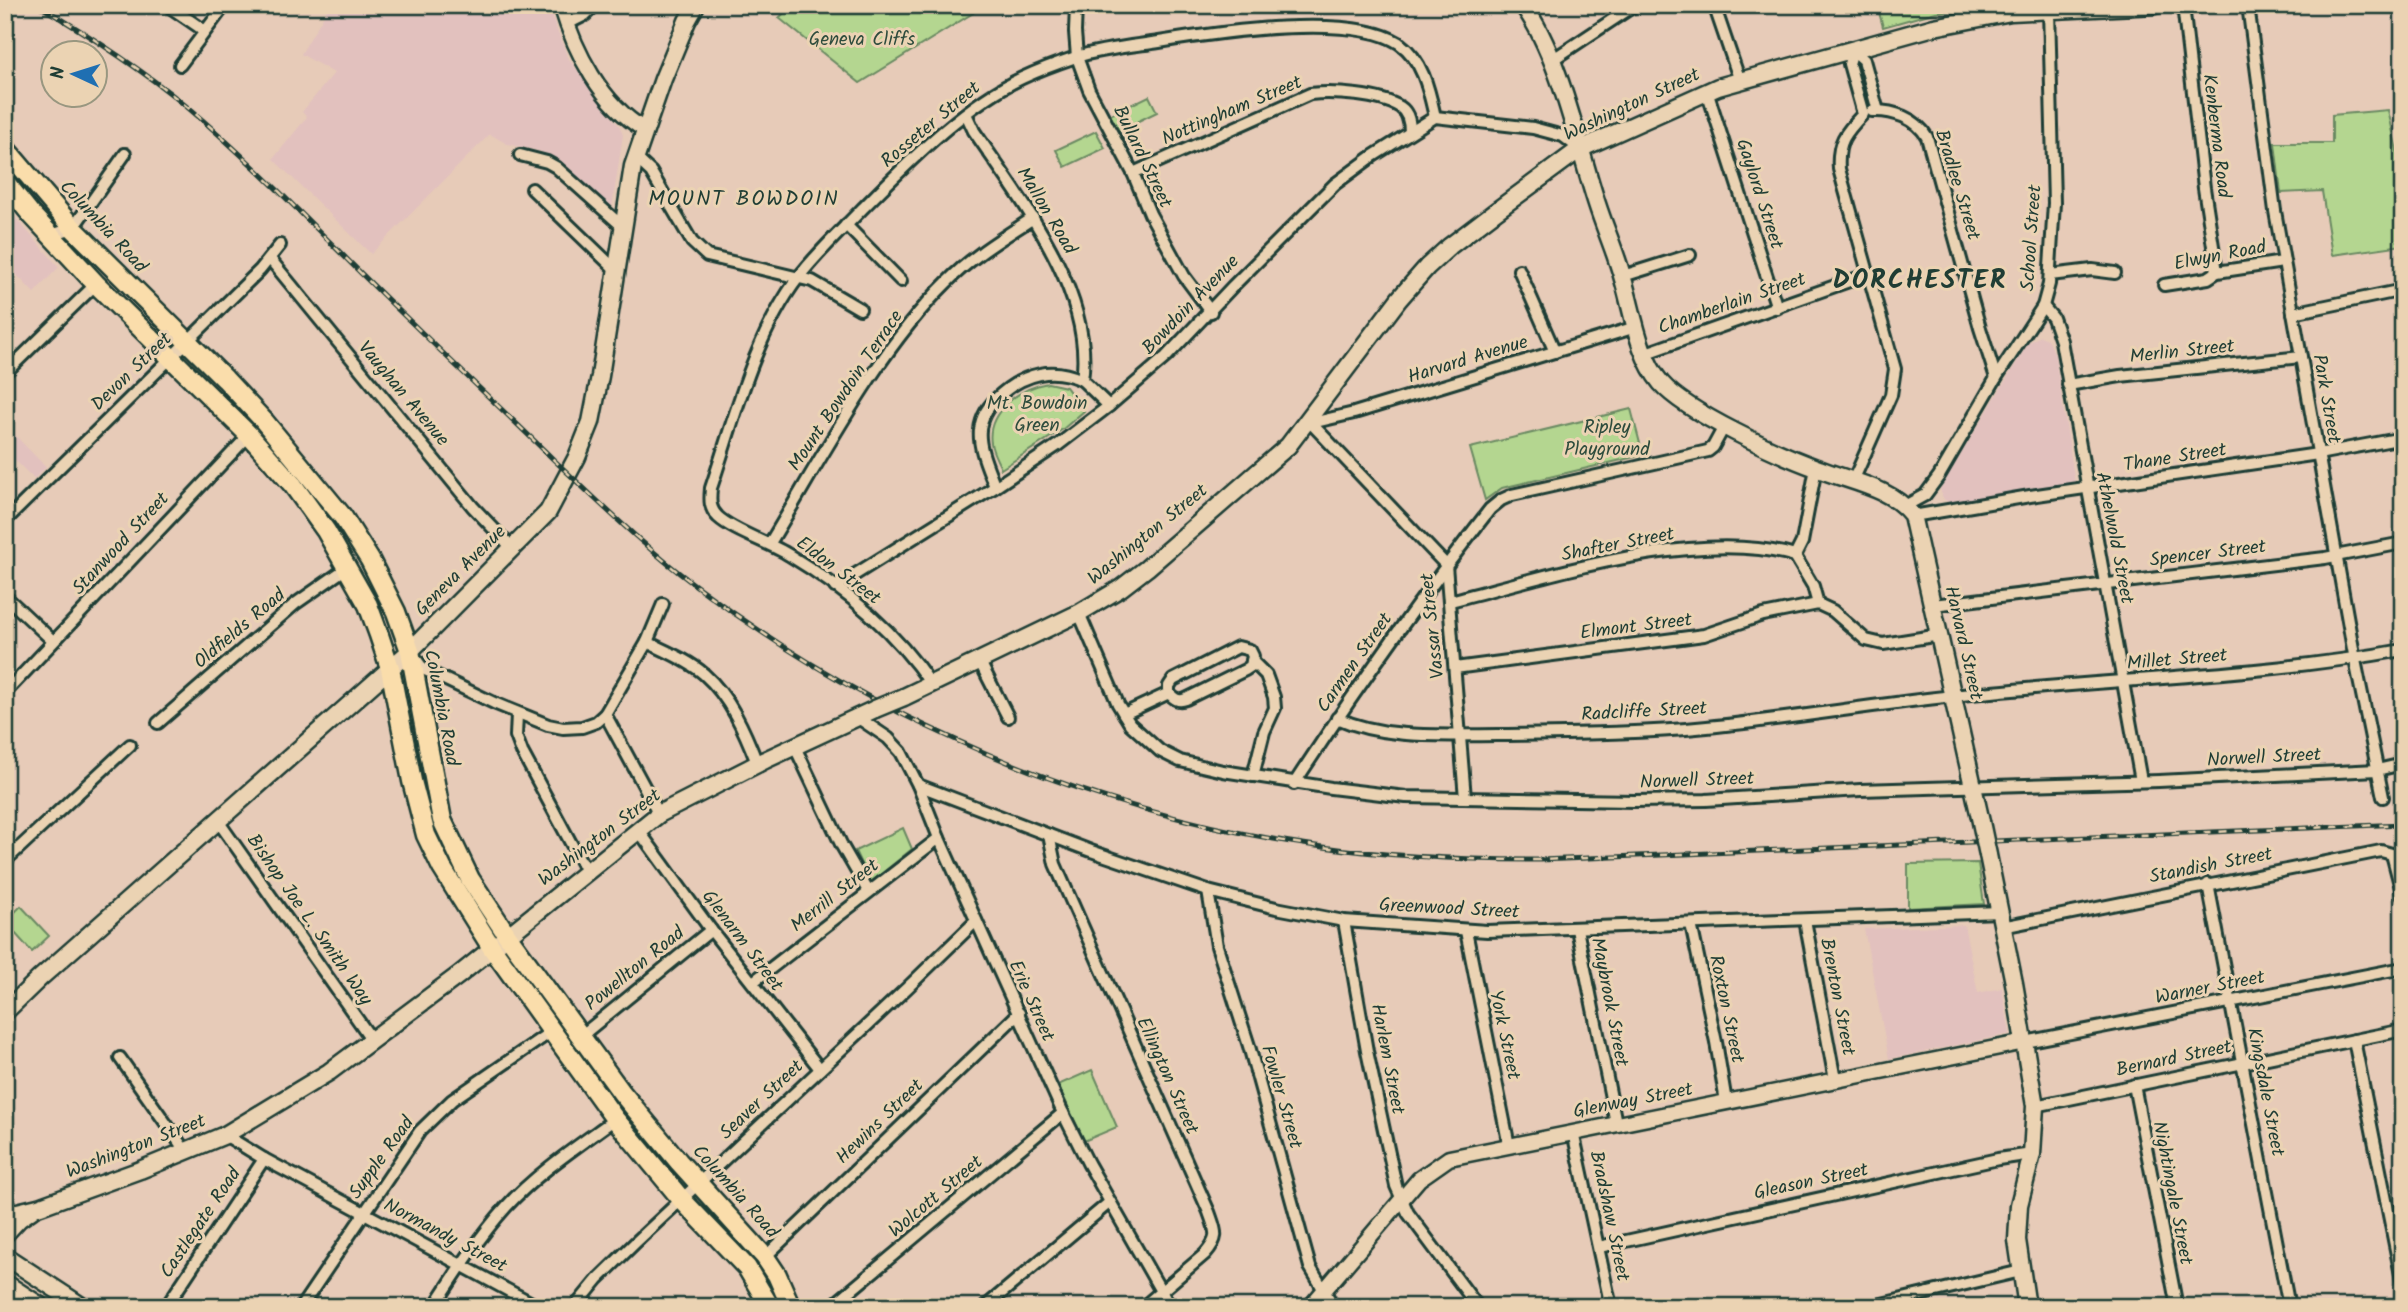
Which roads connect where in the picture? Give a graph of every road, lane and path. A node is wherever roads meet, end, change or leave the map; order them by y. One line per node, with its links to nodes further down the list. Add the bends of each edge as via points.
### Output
1 (167, 5): 15 (street)
2 (225, 5): 15 (street)
3 (561, 5): 14 (street)
4 (595, 5): 14 (street)
5 (696, 5): 26 (main road, Geneva Avenue)
6 (1076, 5): 17 (street, Bullard Street)
7 (1635, 5): 18 (street)
8 (1714, 5): 20 (street)
9 (2156, 5): 13 (main road, Washington Street)
10 (2183, 5): 47 (street, Kenberma Road)
11 (2248, 5): 44 (street, Park Street)
12 (1532, 9): 18 (main road)
13 (2049, 10): 16 (main road, Washington Street, via 1973,18); 50 (street, School Street, via 2054,203)
14 (567, 24): 26 (street, via 599,84 628,120)
15 (205, 31): 19 (street)
16 (1853, 50): 20 (main road, Washington Street); 22 (street, via 1864,60); 24 (street, via 1849,64)
17 (1077, 57): 23 (street, Rosseter Street, via 1021,78); 25 (street, Rosseter Street, via 1241,30 1372,32 1385,35 1412,54 1428,87); 33 (street, Bullard Street, via 1089,90)
18 (1552, 60): 29 (main road)
19 (180, 65)
20 (1740, 81): 21 (main road, Washington Street)
21 (1707, 91): 29 (main road, Washington Street); 58 (street, Gaylord Street)
22 (1878, 111): 24 (street, Bradlee Street); 69 (street, Bradlee Street, via 1916,123 1927,137)
23 (966, 114): 36 (street, Mallon Road); 37 (street, Rosseter Street)
24 (1863, 114): 49 (street, via 1849,129 1838,154)
25 (1435, 117): 27 (street, Bowdoin Avenue); 29 (street, via 1533,128 1563,136)
26 (645, 130): 32 (main road, Geneva Avenue)
27 (1410, 132): 33 (street, Nottingham Street, via 1401,107 1322,92); 60 (street, Bowdoin Avenue, via 1335,184)
28 (5, 148): 39 (main road, Columbia Road)
29 (1580, 149): 51 (main road); 74 (main road, Washington Street, via 1427,267)
30 (125, 154): 39 (street)
31 (520, 155): 38 (street, via 556,167)
32 (635, 157): 38 (main road, Geneva Avenue); 52 (street, via 651,172 699,251)
33 (1133, 173): 60 (street, Bullard Street, via 1184,276)
34 (5, 182): 40 (main road)
35 (531, 189): 46 (street)
36 (1033, 218): 70 (street, Mallon Road, via 1053,250 1076,316 1085,360); 86 (street, Mount Bowdoin Terrace, via 972,259 911,323 838,429)
37 (846, 225): 52 (street, Rosseter Street); 53 (street)
38 (622, 226): 46 (main road, Geneva Avenue)
39 (73, 228): 40 (street); 63 (main road, Columbia Road)
40 (51, 235): 54 (main road)
41 (280, 245): 43 (street, Devon Street)
42 (1690, 255): 51 (street)
43 (270, 259): 63 (street, Devon Street); 88 (street, Vaughan Avenue, via 473,507)
44 (2283, 262): 47 (street, Elwyn Road); 61 (street, Park Street)
45 (1519, 270): 64 (street)
46 (617, 271): 88 (main road, Geneva Avenue, via 595,402 584,440 548,512)
47 (2217, 272): 55 (street, Elwyn Road, via 2208,278)
48 (2115, 273): 50 (street, via 2092,270)
49 (1869, 274): 58 (street, Chamberlain Street); 80 (street, via 1895,380)
50 (2050, 275): 57 (street, School Street)
51 (1623, 276): 62 (main road)
52 (797, 279): 59 (street, via 811,281); 83 (street, Rosseter Street, via 765,336 748,379 711,488)
53 (901, 281)
54 (96, 284): 67 (main road); 68 (street)
55 (2164, 285)
56 (2403, 290): 61 (street)
57 (2043, 306): 69 (street, School Street); 71 (street, Athelwold Street, via 2061,341)
58 (1777, 308): 65 (street, Chamberlain Street)
59 (860, 309)
60 (1211, 312): 72 (street, Bowdoin Avenue)
61 (2293, 313): 66 (street, Park Street)
62 (1636, 327): 64 (street, Harvard Avenue); 65 (main road)
63 (187, 342): 67 (street, Devon Street); 73 (main road, Columbia Road)
64 (1555, 352): 74 (street, Harvard Avenue, via 1366,410)
65 (1646, 353): 75 (main road, via 1671,393)
66 (2301, 357): 71 (street, Merlin Street); 78 (street, Park Street)
67 (171, 358): 76 (main road); 85 (street, Devon Street)
68 (5, 373)
69 (1996, 378): 84 (street, School Street, via 1939,476)
70 (1082, 380): 72 (street); 81 (street, via 1059,373 1039,374 999,396 986,411 980,438)
71 (2068, 385): 82 (street, Athelwold Street)
72 (1109, 406): 81 (street, Bowdoin Avenue)
73 (264, 421): 76 (street, Stanwood Street); 105 (main road, Columbia Road, via 344,517 396,612)
74 (1309, 421): 91 (street, Vassar Street); 100 (main road, Washington Street, via 1269,465 1147,568)
75 (1725, 425): 79 (main road); 91 (street, Carmen Street, via 1708,451 1501,500)
76 (249, 435): 92 (main road, via 293,485); 102 (street, Stanwood Street)
77 (2403, 438): 78 (street, Thane Street)
78 (2318, 454): 82 (street, Thane Street); 90 (street, Park Street)
79 (1816, 468): 80 (main road); 89 (street, via 1802,542)
80 (1853, 481): 84 (main road, via 1887,493)
81 (995, 487): 94 (street, Bowdoin Avenue)
82 (2087, 489): 84 (street, Thane Street); 93 (street, Athelwold Street)
83 (710, 504): 86 (street, Eldon Street, via 721,520)
84 (1909, 511): 99 (main road, Harvard Street)
85 (5, 521)
86 (769, 543): 94 (street, Eldon Street)
87 (2403, 544): 90 (street, Spencer Street)
88 (513, 548): 105 (main road, Geneva Avenue)
89 (1795, 556): 96 (street, Shafter Street, via 1733,548 1683,549); 98 (street)
90 (2337, 556): 93 (street, Spencer Street); 106 (street, Park Street)
91 (1446, 565): 96 (street, Vassar Street); 121 (street, Carmen Street)
92 (348, 567): 109 (main road, via 368,605); 122 (street, Oldfields Road, via 295,604)
93 (2105, 584): 99 (street, Spencer Street); 111 (street, Athelwold Street)
94 (835, 587): 112 (street, Eldon Street, via 911,654)
95 (5, 596): 102 (street)
96 (1450, 601): 110 (street, Vassar Street)
97 (663, 604): 103 (street)
98 (1818, 604): 101 (street, via 1874,643); 110 (street, Elmont Street, via 1763,615 1704,635)
99 (1933, 605): 101 (main road, Harvard Street)
100 (1079, 613): 108 (main road, Washington Street); 118 (street, Norwell Street)
101 (1940, 635): 115 (main road, Harvard Street)
102 (53, 641): 113 (street, Stanwood Street)
103 (647, 642): 117 (street); 126 (street, via 703,673 718,689 732,708)
104 (2403, 650): 106 (street, Millet Street)
105 (410, 651): 109 (main road, Geneva Avenue); 116 (street, via 424,669); 155 (main road, Columbia Road, via 442,820 470,879)
106 (2355, 660): 111 (street, Millet Street); 128 (street, Park Street)
107 (1252, 661): 114 (street, via 1245,670 1186,699 1173,699); 114 (street, via 1250,650 1238,647 1173,680); 129 (street, via 1266,675 1275,708)
108 (980, 662): 112 (main road, Washington Street); 120 (street)
109 (390, 668): 137 (main road, Geneva Avenue); 156 (main road, via 426,835)
110 (1455, 668): 123 (street, Vassar Street)
111 (2122, 682): 115 (street, Millet Street); 130 (street, Athelwold Street)
112 (930, 684): 119 (main road, Washington Street, bridge)
113 (5, 693)
114 (1169, 693): 118 (street)
115 (1953, 695): 123 (street, Radcliffe Street, via 1684,729); 133 (main road, Harvard Street)
116 (517, 714): 117 (street, via 563,728 582,727); 142 (street, via 516,736 522,752)
117 (605, 714): 136 (street)
118 (1124, 714): 129 (street, Norwell Street, via 1145,739 1180,761)
119 (857, 717): 125 (main road, Washington Street); 132 (street, Erie Street, via 901,751)
120 (1008, 717)
121 (1337, 718): 123 (street, Radcliffe Street, via 1377,730); 131 (street, Carmen Street)
122 (158, 723)
123 (1461, 735): 135 (street, Vassar Street)
124 (130, 744): 141 (street)
125 (795, 747): 126 (main road, Washington Street); 144 (street)
126 (757, 763): 136 (main road, Washington Street)
127 (2403, 764): 128 (street, Norwell Street)
128 (2377, 770): 130 (street, Norwell Street); 134 (street, Park Street)
129 (1253, 776): 131 (street, Norwell Street)
130 (2141, 781): 133 (street, Norwell Street)
131 (1294, 784): 135 (street, Norwell Street, via 1406,797)
132 (918, 785): 139 (street, Greenwood Street); 140 (street, Erie Street)
133 (1973, 787): 135 (street, Norwell Street, via 1694,800); 148 (main road, Harvard Street, bridge)
134 (2383, 796)
135 (1465, 798)
136 (659, 814): 138 (main road, Washington Street)
137 (218, 821): 160 (main road, Geneva Avenue); 165 (street, Bishop Joe L. Smith Way)
138 (639, 831): 142 (main road, Washington Street); 153 (street, Glenarm Street)
139 (1049, 835): 145 (street, Greenwood Street); 199 (street, Ellington Street, via 1055,864 1214,1226 1214,1244)
140 (939, 838): 144 (street, Merrill Street); 149 (street, Erie Street)
141 (5, 861)
142 (587, 873): 155 (main road, Washington Street)
143 (2208, 884): 146 (street, Standish Street, via 2381,851 2392,854); 148 (street, Standish Street); 159 (street, Kingsdale Street)
144 (868, 891): 158 (street, Merrill Street)
145 (1208, 891): 150 (street, Greenwood Street); 200 (street, Fowler Street, via 1217,946 1310,1267)
146 (2402, 891)
147 (1805, 920): 148 (street, Greenwood Street); 151 (street, Greenwood Street); 171 (street, Brenton Street)
148 (2001, 920): 167 (main road, Harvard Street)
149 (976, 921): 161 (street, Erie Street); 170 (street, Seaver Street)
150 (1344, 921): 154 (street, Greenwood Street); 187 (street, Harlem Street, via 1392,1172)
151 (1690, 924): 152 (street, Greenwood Street); 173 (street, Roxton Street)
152 (1577, 929): 154 (street, Greenwood Street); 177 (street, Maybrook Street)
153 (711, 930): 158 (street, Glenarm Street); 164 (street, Powellton Road)
154 (1466, 930): 180 (street, York Street)
155 (507, 935): 156 (main road, Washington Street); 164 (main road, Columbia Road)
156 (492, 948): 163 (main road); 165 (main road, Washington Street)
157 (2403, 968): 159 (street, Warner Street)
158 (753, 982): 170 (street, Glenarm Street)
159 (2231, 1002): 167 (street, Warner Street); 169 (street, Kingsdale Street)
160 (7, 1006)
161 (1018, 1013): 175 (street, Erie Street); 194 (street, Hewins Street)
162 (2403, 1030): 166 (street, Bernard Street)
163 (552, 1031): 176 (main road); 189 (street, Supple Road, via 435,1115)
164 (581, 1036): 184 (main road, Columbia Road, via 622,1093)
165 (372, 1040): 179 (main road, Washington Street, via 317,1080)
166 (2354, 1040): 169 (street, Bernard Street); 198 (street)
167 (2025, 1042): 171 (street, Glenway Street); 174 (main road, Harvard Street)
168 (120, 1058): 181 (street)
169 (2241, 1062): 172 (street, Bernard Street); 221 (street, Kingsdale Street)
170 (820, 1069): 184 (street, Seaver Street)
171 (1835, 1080): 173 (street, Glenway Street)
172 (2134, 1085): 174 (street, Bernard Street); 220 (street, Nightingale Street)
173 (1726, 1102): 177 (street, Glenway Street)
174 (2035, 1106): 182 (main road, Harvard Street)
175 (1063, 1113): 186 (street, Erie Street); 210 (street, Wolcott Street)
176 (615, 1119): 185 (main road); 195 (street, via 508,1205)
177 (1616, 1123): 178 (street, Glenway Street)
178 (1573, 1132): 180 (street, Glenway Street); 192 (street, Bradshaw Street)
179 (225, 1135): 181 (main road, Washington Street); 183 (street, Normandy Street)
180 (1509, 1146): 187 (street, Glenway Street, via 1449,1158 1419,1180)
181 (186, 1152): 188 (main road, Washington Street)
182 (2032, 1154): 192 (street, Gleason Street); 196 (main road, Harvard Street, via 2019,1205)
183 (264, 1159): 189 (street, Normandy Street); 203 (street, Castlegate Road)
184 (700, 1183): 185 (street, Seaver Street); 194 (main road, Columbia Road)
185 (682, 1200): 207 (street, Seaver Street, via 598,1279); 208 (main road, via 747,1268)
186 (1110, 1202): 199 (street, Erie Street); 211 (street)
187 (1402, 1202): 200 (street, Glenway Street); 216 (street, Harlem Street)
188 (38, 1207): 190 (main road, Washington Street); 191 (main road, Washington Street)
189 (364, 1212): 195 (street, Normandy Street); 204 (street, Supple Road)
190 (5, 1215)
191 (5, 1234)
192 (1599, 1247): 217 (street, Bradshaw Street)
193 (5, 1256): 202 (main road)
194 (765, 1257): 209 (main road, Columbia Road)
195 (461, 1265): 205 (street); 206 (street, Normandy Street)
196 (2021, 1271): 218 (street); 219 (main road, Harvard Street)
197 (5, 1283): 201 (main road)
198 (2403, 1285)
199 (1160, 1290): 212 (street, Ellington Street); 213 (street, Erie Street)
200 (1323, 1291): 214 (street, Glenway Street); 215 (street, Fowler Street)
201 (42, 1307)
202 (83, 1307)
203 (166, 1307)
204 (302, 1307)
205 (433, 1307)
206 (539, 1307)
207 (575, 1307)
208 (770, 1307)
209 (791, 1307)
210 (831, 1307)
211 (985, 1307)
212 (1143, 1307)
213 (1170, 1307)
214 (1310, 1307)
215 (1334, 1307)
216 (1478, 1307)
217 (1611, 1307)
218 (1869, 1307)
219 (2027, 1307)
220 (2177, 1307)
221 (2289, 1307)

